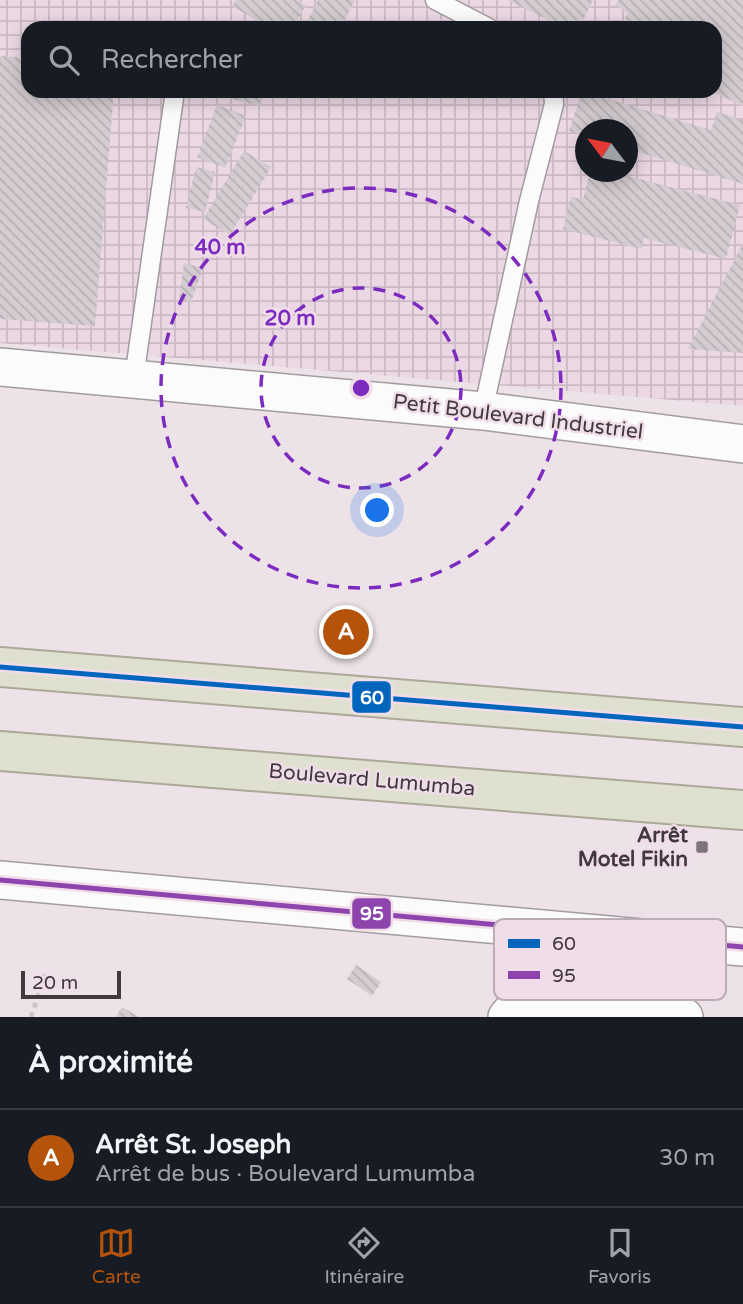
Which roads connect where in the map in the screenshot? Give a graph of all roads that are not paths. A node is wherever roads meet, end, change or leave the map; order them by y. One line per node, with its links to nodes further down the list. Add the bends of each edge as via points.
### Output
1 (435, 0): 2 (lane)
2 (476, 21)
3 (174, 98): 6 (lane)
4 (554, 98): 7 (lane)
5 (0, 367): 6 (street, Petit Boulevard Industriel)
6 (135, 378): 7 (street, Petit Boulevard Industriel)
7 (483, 411): 8 (street, Petit Boulevard Industriel)
8 (743, 444)
9 (0, 667): 10 (highway)
10 (743, 727)
11 (0, 751): 12 (highway, Boulevard Lumumba)
12 (743, 810)
13 (0, 880): 14 (street)
14 (494, 925)
15 (507, 1017): 16 (street, via 513,1010 595,1000)
16 (684, 1017)

